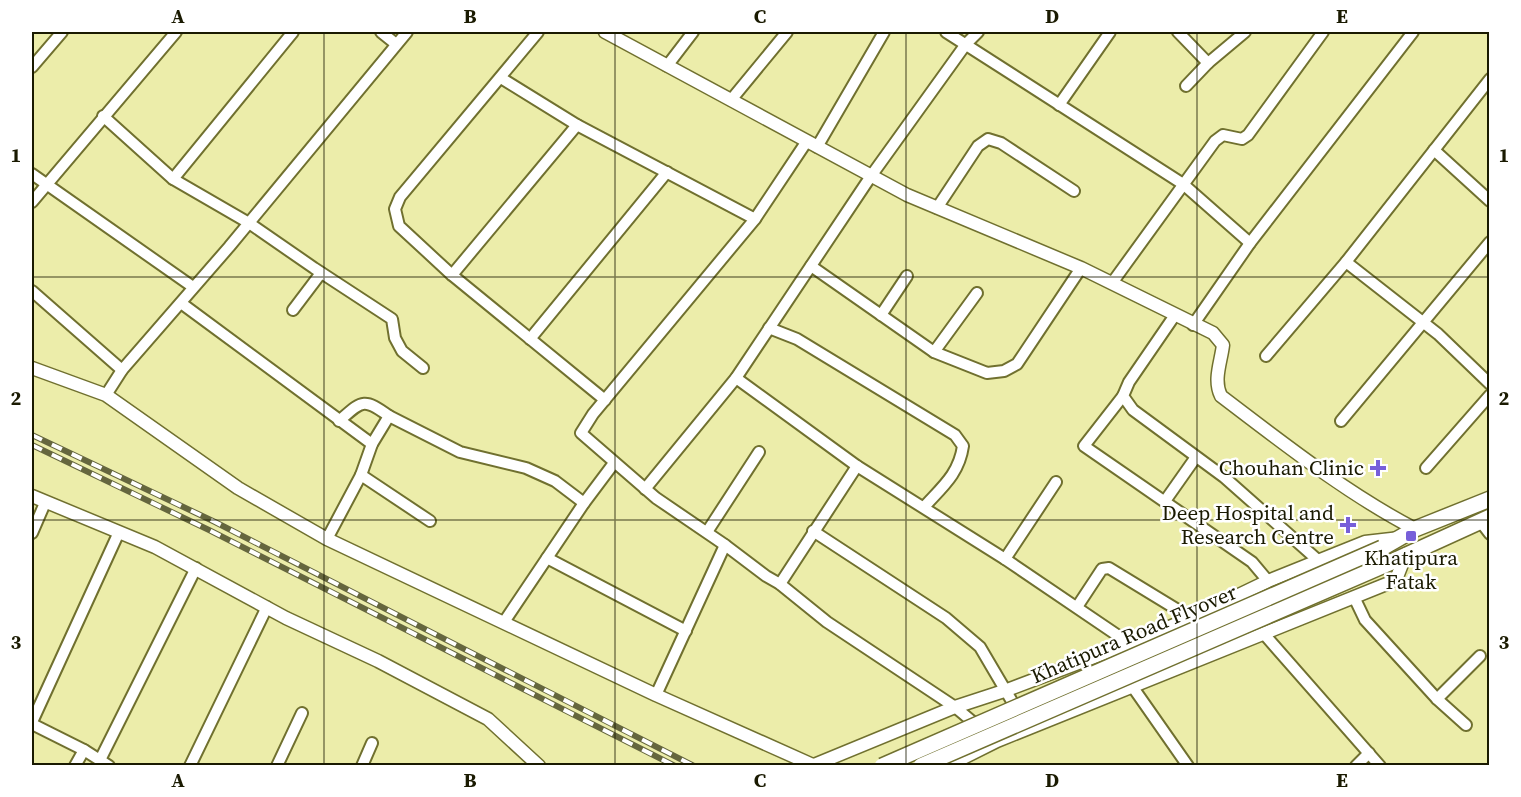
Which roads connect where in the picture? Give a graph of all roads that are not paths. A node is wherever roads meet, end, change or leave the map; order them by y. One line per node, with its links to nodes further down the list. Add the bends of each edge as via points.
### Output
1 (62, 32): 22 (street)
2 (176, 32): 28 (street)
3 (293, 32): 35 (street)
4 (381, 32): 18 (street)
5 (407, 32): 18 (street)
6 (538, 32): 23 (street)
7 (605, 32): 21 (street)
8 (693, 32): 21 (street)
9 (787, 32): 26 (street)
10 (884, 32): 30 (street)
11 (946, 32): 19 (street)
12 (978, 32): 19 (street)
13 (1110, 32): 27 (street)
14 (1178, 32): 20 (street)
15 (1245, 32): 20 (street)
16 (1323, 32): 36 (street, via 1248,135 1242,139 1223,135 1215,141)
17 (1413, 32): 45 (street)
18 (396, 44): 43 (street)
19 (966, 44): 27 (street); 34 (street)
20 (1208, 63): 25 (street)
21 (667, 66): 26 (street)
22 (32, 67)
23 (501, 78): 29 (street); 50 (street, via 394,209 399,226)
24 (1490, 79): 31 (street)
25 (1186, 86)
26 (731, 100): 30 (street)
27 (1059, 105): 36 (street)
28 (103, 116): 35 (street); 37 (street)
29 (577, 124): 32 (street); 50 (street)
30 (812, 144): 34 (street); 42 (street)
31 (1434, 150): 39 (street); 46 (street)
32 (667, 172): 42 (street); 63 (street)
33 (32, 174): 37 (street)
34 (871, 176): 41 (street); 47 (street)
35 (173, 179): 43 (street)
36 (1183, 184): 45 (street); 52 (street)
37 (46, 185): 40 (street); 53 (street)
38 (1074, 191): 41 (street, via 1001,143 988,139 978,146)
39 (1490, 201)
40 (32, 202)
41 (937, 208): 48 (street)
42 (755, 219): 74 (street)
43 (249, 223): 49 (street); 53 (street)
44 (1490, 242): 60 (street)
45 (1250, 243): 61 (street)
46 (1346, 262): 60 (street); 65 (street)
47 (811, 266): 58 (street); 62 (street)
48 (1081, 268): 52 (street); 64 (street, via 1017,364 987,373)
49 (321, 273): 57 (street); 67 (street, via 392,319 402,351)
50 (452, 275): 63 (street)
51 (907, 276): 58 (street)
52 (1112, 283): 59 (street)
53 (193, 287): 56 (street)
54 (32, 291): 68 (street)
55 (977, 293): 64 (street)
56 (181, 303): 68 (street); 77 (street)
57 (293, 310)
58 (881, 315): 64 (street)
59 (1175, 315): 61 (street); 73 (street)
60 (1423, 321): 70 (street); 76 (street)
61 (1193, 325): 95 (street, via 1213,333 1223,345 1217,375 1221,396 1380,511)
62 (769, 328): 69 (street); 92 (street, via 797,339 955,435 963,446 956,471)
63 (531, 339): 74 (street)
64 (934, 352)
65 (1266, 356)
66 (32, 368): 72 (street)
67 (423, 368)
68 (122, 370): 72 (street)
69 (736, 378): 82 (street); 86 (street)
70 (1490, 384)
71 (1490, 394): 83 (street)
72 (106, 395): 102 (street, via 238,488)
73 (1123, 396): 80 (street, via 1133,410); 89 (street, via 1084,446)
74 (605, 400): 81 (street, via 581,433)
75 (389, 416): 77 (street, via 372,404 363,404); 78 (street); 91 (street, via 460,452 526,468 555,481)
76 (1341, 421)
77 (339, 422): 78 (street)
78 (372, 444): 84 (street)
79 (759, 453): 98 (street)
80 (1196, 456): 89 (street); 107 (street)
81 (614, 463): 86 (street); 91 (street)
82 (857, 466): 92 (street); 96 (street)
83 (1426, 468)
84 (361, 476): 94 (street); 102 (street)
85 (1056, 482): 106 (street)
86 (645, 489): 98 (street)
87 (32, 496): 90 (street)
88 (1490, 499): 95 (main road, Khatipura Road Flyover)
89 (1165, 501): 109 (street, via 1252,562)
90 (45, 503): 97 (street); 99 (street)
91 (584, 503): 105 (street)
92 (924, 507): 106 (street)
93 (1485, 519): 100 (street); 104 (main road, Khatipura Road Flyover)
94 (430, 522)
95 (1415, 529): 101 (main road, Khatipura Road Flyover)
96 (813, 531): 110 (street); 121 (street, via 946,618 980,647)
97 (118, 532): 108 (street); 126 (street)
98 (707, 532): 103 (street)
99 (32, 533)
100 (1490, 534)
101 (1401, 538): 107 (street, via 1365,542); 140 (main road, Khatipura Road Flyover, bridge)
102 (327, 540): 115 (street)
103 (725, 545): 110 (street); 116 (street)
104 (1406, 554): 111 (street, via 1397,578); 141 (main road, Khatipura Road Flyover, bridge)
105 (547, 558): 115 (street); 116 (street)
106 (1005, 560): 113 (street)
107 (1320, 561): 109 (street)
108 (196, 568): 112 (street); 133 (street)
109 (1268, 581): 114 (street)
110 (780, 584): 124 (street, via 827,622)
111 (1354, 597): 117 (street); 123 (street, via 1365,620)
112 (267, 607): 135 (street); 138 (street, via 488,719)
113 (1077, 607): 114 (street, via 1102,569 1109,568); 118 (street)
114 (1191, 618): 118 (street)
115 (504, 622): 122 (street)
116 (686, 631): 122 (street)
117 (1264, 634): 120 (street); 132 (street)
118 (1126, 645): 121 (street)
119 (1480, 656): 123 (street)
120 (1132, 686): 128 (street); 143 (street)
121 (1007, 690): 124 (street); 128 (street)
122 (656, 695): 139 (street)
123 (1437, 699): 127 (street)
124 (955, 707): 129 (street); 139 (street)
125 (302, 713): 136 (street)
126 (32, 723): 131 (street)
127 (1466, 725)
128 (1027, 729): 129 (street)
129 (997, 741): 142 (street)
130 (372, 743): 137 (street)
131 (84, 750): 133 (street); 134 (street)
132 (1369, 753): 144 (street); 145 (street)
133 (104, 763)
134 (75, 765)
135 (190, 765)
136 (277, 765)
137 (362, 765)
138 (539, 765)
139 (815, 765)
140 (882, 765)
141 (921, 765)
142 (947, 765)
143 (1188, 765)
144 (1356, 765)
145 (1380, 765)

